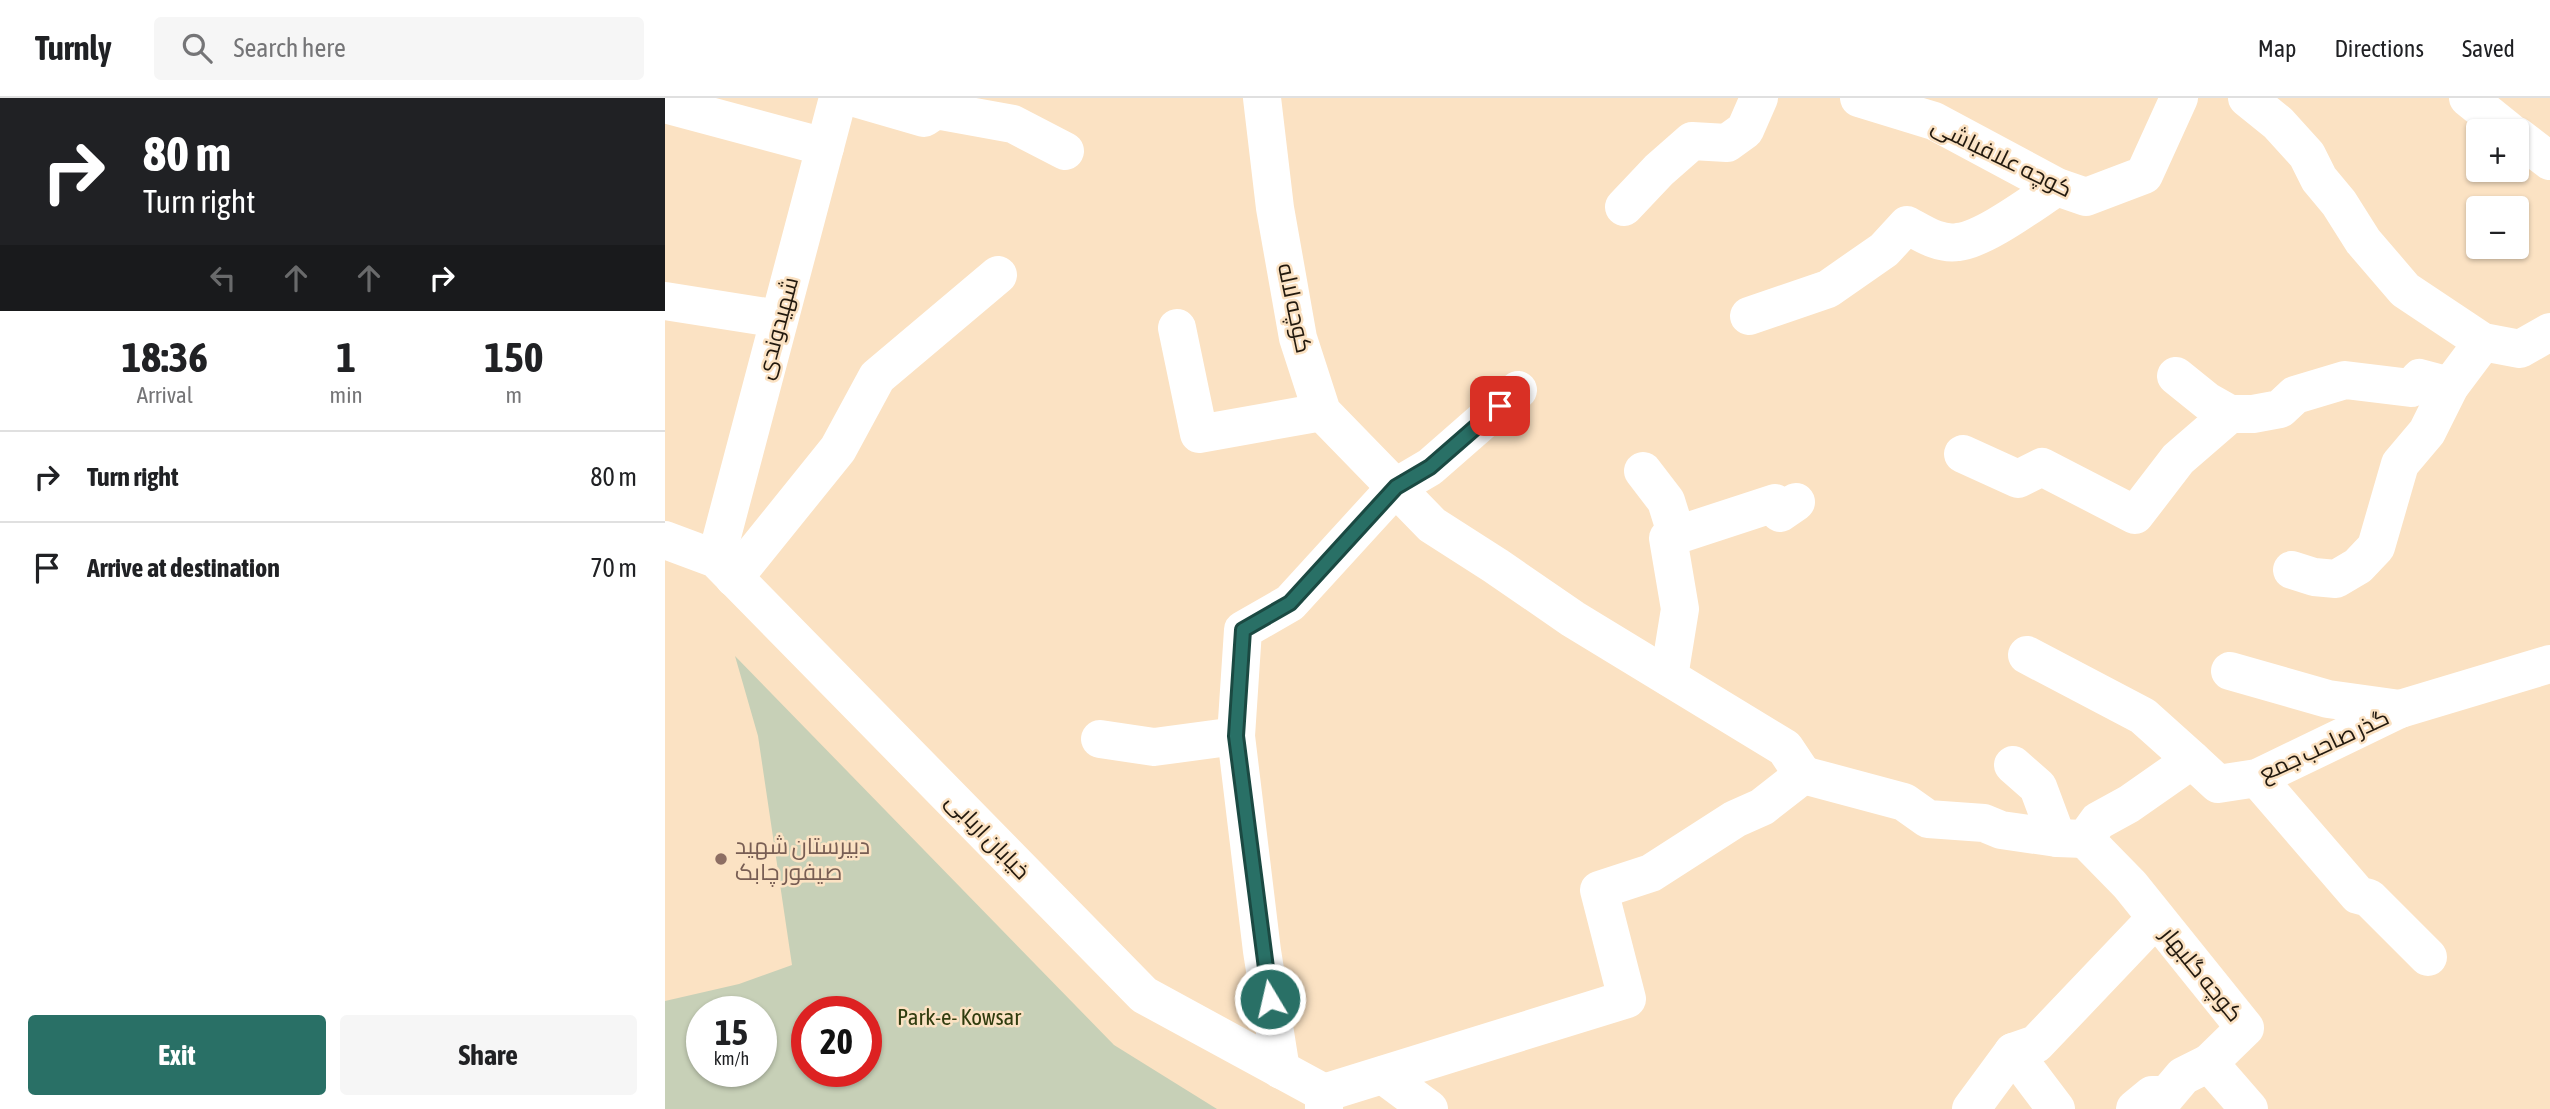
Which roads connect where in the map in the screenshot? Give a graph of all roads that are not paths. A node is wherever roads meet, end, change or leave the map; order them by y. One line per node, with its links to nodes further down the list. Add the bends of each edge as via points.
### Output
1 (838, 98): 12 (street, شهیدوندی)
2 (855, 98): 13 (street, via 924,118 936,110 1013,124)
3 (1262, 98): 27 (street, کوچه لاله, via 1298,338)
4 (1759, 98): 16 (street, via 1745,130 1727,143 1692,141)
5 (1860, 98): 15 (street, کوچه علافباشی, via 1934,121)
6 (2179, 98): 15 (street, کوچه علافباشی, via 2144,175 2085,197)
7 (2247, 98): 23 (street, via 2278,122 2307,155 2363,242 2405,290)
8 (2468, 98): 10 (street)
9 (665, 104): 12 (street)
10 (2494, 119)
11 (2529, 145): 14 (street)
12 (825, 147): 20 (street, شهیدوندی)
13 (1065, 151)
14 (2550, 161)
15 (2057, 187): 19 (street, via 1978,237 1956,243 1934,239 1907,225 1884,250 1828,289)
16 (1624, 207)
17 (998, 275): 35 (street, via 877,376 838,449)
18 (665, 301): 20 (street)
19 (1749, 316)
20 (779, 319): 35 (street, شهیدوندی)
21 (1177, 328): 27 (street, via 1199,434)
22 (2550, 332): 23 (street, via 2520,349)
23 (2483, 342): 25 (street)
24 (2176, 376): 28 (street)
25 (2449, 386): 28 (street, via 2420,378 2411,388 2345,380 2295,395 2280,409); 36 (street, via 2427,432 2400,464 2376,547 2336,579)
26 (1518, 390): 31 (street, via 1430,467)
27 (1322, 412): 31 (street, کوچه لاله)
28 (2230, 414): 29 (street, via 2178,459 2135,515 2042,467 2018,479)
29 (1963, 454)
30 (1643, 471): 33 (street, via 1666,501)
31 (1396, 487): 40 (street, کوچه لاله, via 1431,525); 42 (street, via 1290,603 1243,630)
32 (1796, 502): 33 (street, via 1780,513 1775,503)
33 (1677, 536): 40 (street, via 1668,538 1680,609)
34 (665, 540): 35 (street, خیابان اربابی)
35 (725, 568): 53 (street, خیابان اربابی, via 1144,995)
36 (2292, 570)
37 (2027, 655): 44 (street, via 2143,716)
38 (2550, 664): 41 (street, گذر صاحب جمع)
39 (2230, 670): 41 (street, via 2328,699)
40 (1669, 677): 46 (street, کوچه لاله, via 1785,748)
41 (2400, 709): 47 (street, گذر صاحب جمع)
42 (1236, 736): 43 (street, via 1154,747); 53 (street)
43 (1100, 738)
44 (2192, 760): 47 (street, گذر صاحب جمع, via 2218,784); 48 (street)
45 (2013, 765): 48 (street, via 2038,787)
46 (1803, 775): 48 (street, via 1904,802 1928,818); 54 (street, via 1762,807 1651,873 1599,890 1627,999)
47 (2257, 778): 50 (street, via 2358,895 2369,898)
48 (2071, 838): 49 (street, کوچه گلبهار, via 2130,886)
49 (2156, 918): 51 (street, via 2036,1044); 52 (street, کوچه گلبهار, via 2245,1028)
50 (2428, 957)
51 (2013, 1052): 57 (street); 58 (street)
52 (2209, 1063): 59 (street, via 2183,1076 2168,1095 2152,1095); 60 (street)
53 (1281, 1070): 55 (street, خیابان اربابی)
54 (1383, 1075): 55 (street); 56 (street)
55 (1324, 1101)
56 (1429, 1109)
57 (1971, 1109)
58 (2056, 1109)
59 (2134, 1109)
60 (2249, 1109)

